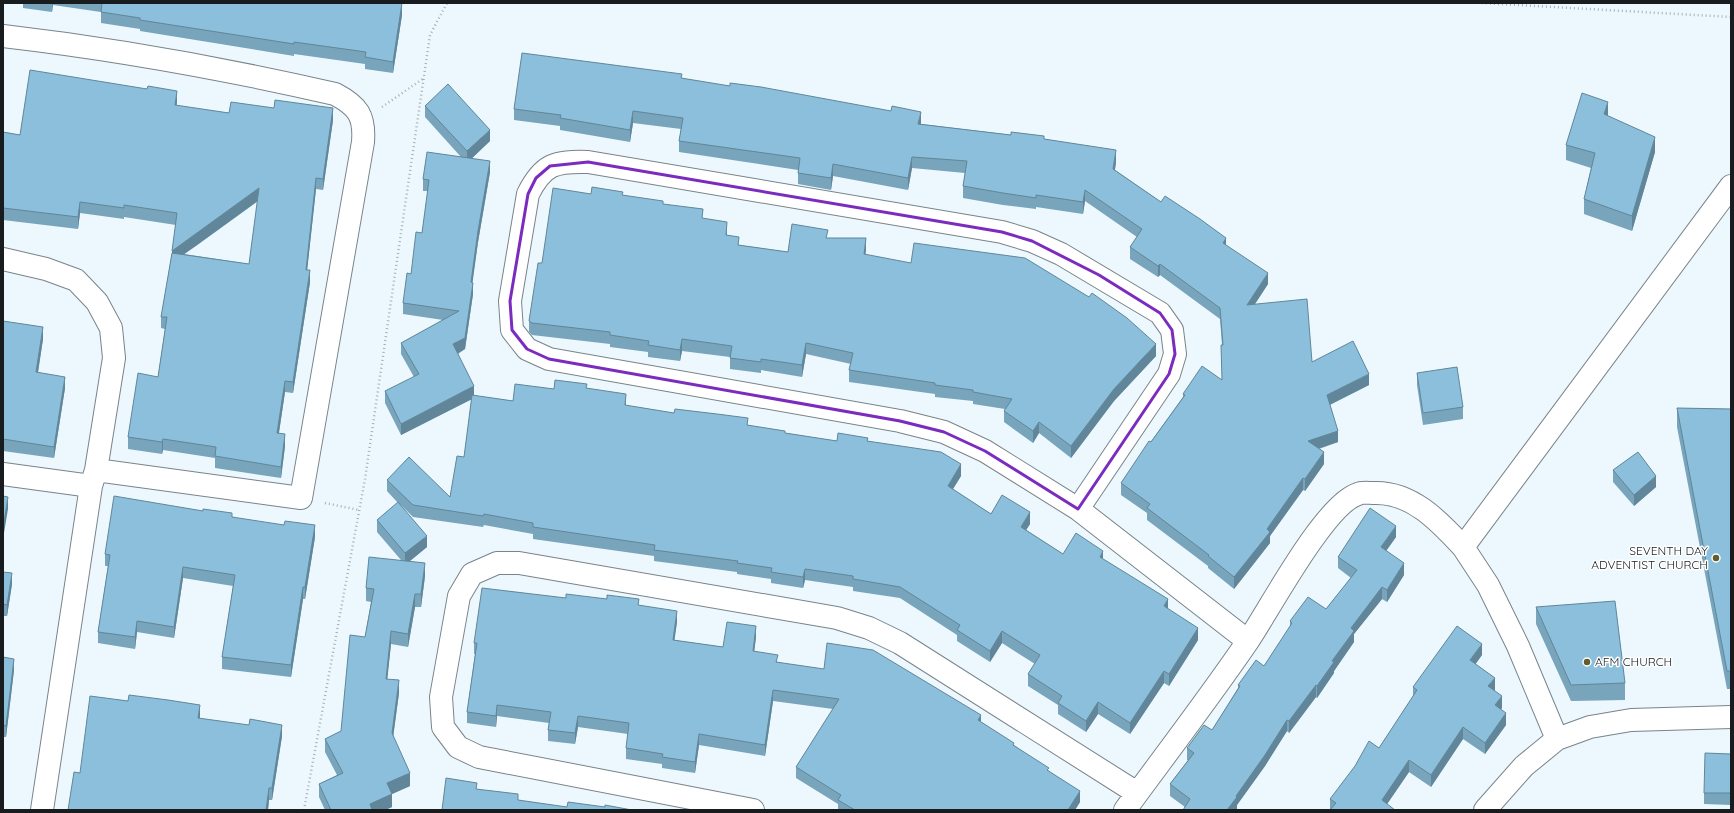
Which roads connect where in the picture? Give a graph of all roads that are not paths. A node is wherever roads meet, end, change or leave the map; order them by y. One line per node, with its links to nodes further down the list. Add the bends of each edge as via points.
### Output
1 (3, 36): 5 (street, via 172,60 335,94 348,100 363,120 363,142 301,498)
2 (1731, 186): 7 (street)
3 (3, 259): 5 (street, via 46,269 76,280 97,302 111,328 114,358)
4 (3, 474): 5 (street)
5 (93, 478): 12 (street)
6 (1078, 509): 6 (street, via 985,451 944,432 900,421 549,359 528,349 512,330 510,301 528,194 536,178 550,166 567,161 588,162 986,230 1032,241 1061,254 1160,312 1172,330 1175,354 1169,374); 8 (street)
7 (1463, 547): 8 (street, via 1437,518 1406,498 1382,492 1358,494 1340,506 1308,544); 10 (street, via 1488,585 1518,646)
8 (1248, 641): 11 (street)
9 (1731, 717): 10 (street, via 1631,720 1590,727)
10 (1557, 739): 14 (street, via 1524,766)
11 (1131, 802): 13 (street, via 900,643 869,628 844,620 519,563 497,563 472,574 459,596 441,697 443,727 458,747 479,757)
12 (42, 810)
13 (753, 810)
14 (1485, 810)

